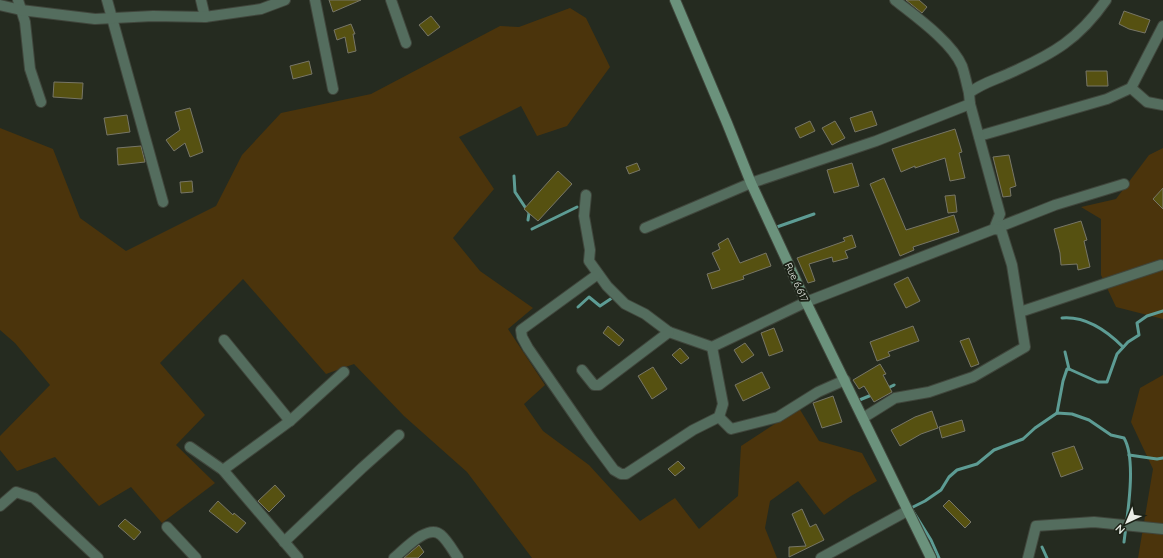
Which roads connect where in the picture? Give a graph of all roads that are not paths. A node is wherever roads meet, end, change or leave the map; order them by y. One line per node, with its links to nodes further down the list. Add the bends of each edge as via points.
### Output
1 (107, 0): 13 (street)
2 (201, 0): 12 (street)
3 (285, 0): 9 (street)
4 (315, 0): 17 (street)
5 (391, 0): 15 (street)
6 (675, 0): 23 (street, Rue 6.617, via 728,123)
7 (895, 0): 18 (street, via 935,32 948,48 961,65)
8 (1106, 0): 18 (street, via 1075,36 1058,50 980,85)
9 (260, 4): 12 (street)
10 (0, 5): 11 (street)
11 (20, 5): 13 (street, via 95,18); 19 (street, via 25,22 30,69)
12 (206, 17): 13 (street)
13 (111, 18): 26 (street)
14 (1163, 26): 16 (street)
15 (406, 43)
16 (1132, 88): 21 (street, via 1147,102); 22 (street, via 1107,99)
17 (333, 89)
18 (969, 93): 20 (street)
19 (40, 102)
20 (970, 104): 22 (street); 23 (street, via 876,140)
21 (1163, 105)
22 (979, 136): 28 (street, via 1000,214)
23 (750, 183): 27 (street); 31 (street, Rue 6.617)
24 (1124, 184): 28 (street, via 1055,205)
25 (586, 195): 30 (street, via 584,216 590,250 589,261)
26 (163, 202)
27 (645, 228)
28 (994, 229): 31 (street); 32 (street, via 1001,230 1012,265)
29 (1161, 265): 32 (street)
30 (598, 274): 33 (street, via 625,304 645,314); 39 (street, via 521,330 528,348 590,440 614,470 626,474 693,430)
31 (806, 302): 35 (street); 38 (street, Rue 6.617)
32 (1020, 312): 40 (street, via 1025,347 973,377 930,392 895,398)
33 (669, 332): 35 (street); 36 (street, via 599,385 594,385)
34 (224, 340): 41 (street)
35 (712, 347): 39 (street, via 723,404)
36 (582, 370)
37 (344, 372): 41 (street)
38 (845, 380): 39 (street, via 818,392 778,417 731,429); 40 (street, Rue 6.617)
39 (719, 417)
40 (863, 418): 46 (street, Rue 6.617)
41 (290, 421): 44 (street)
42 (399, 435): 49 (street)
43 (190, 448): 44 (street)
44 (223, 470): 49 (street)
45 (0, 506): 50 (street, via 16,492 34,498)
46 (907, 511): 55 (street); 56 (street, Rue 6.617)
47 (167, 527): 51 (street)
48 (1163, 530): 57 (street, via 1094,522 1036,526)
49 (284, 542): 52 (street)
50 (98, 558)
51 (196, 558)
52 (298, 558)
53 (394, 558): 54 (street, via 422,534 433,531 441,534)
54 (458, 558)
55 (821, 558)
56 (931, 558)
57 (1028, 558)

